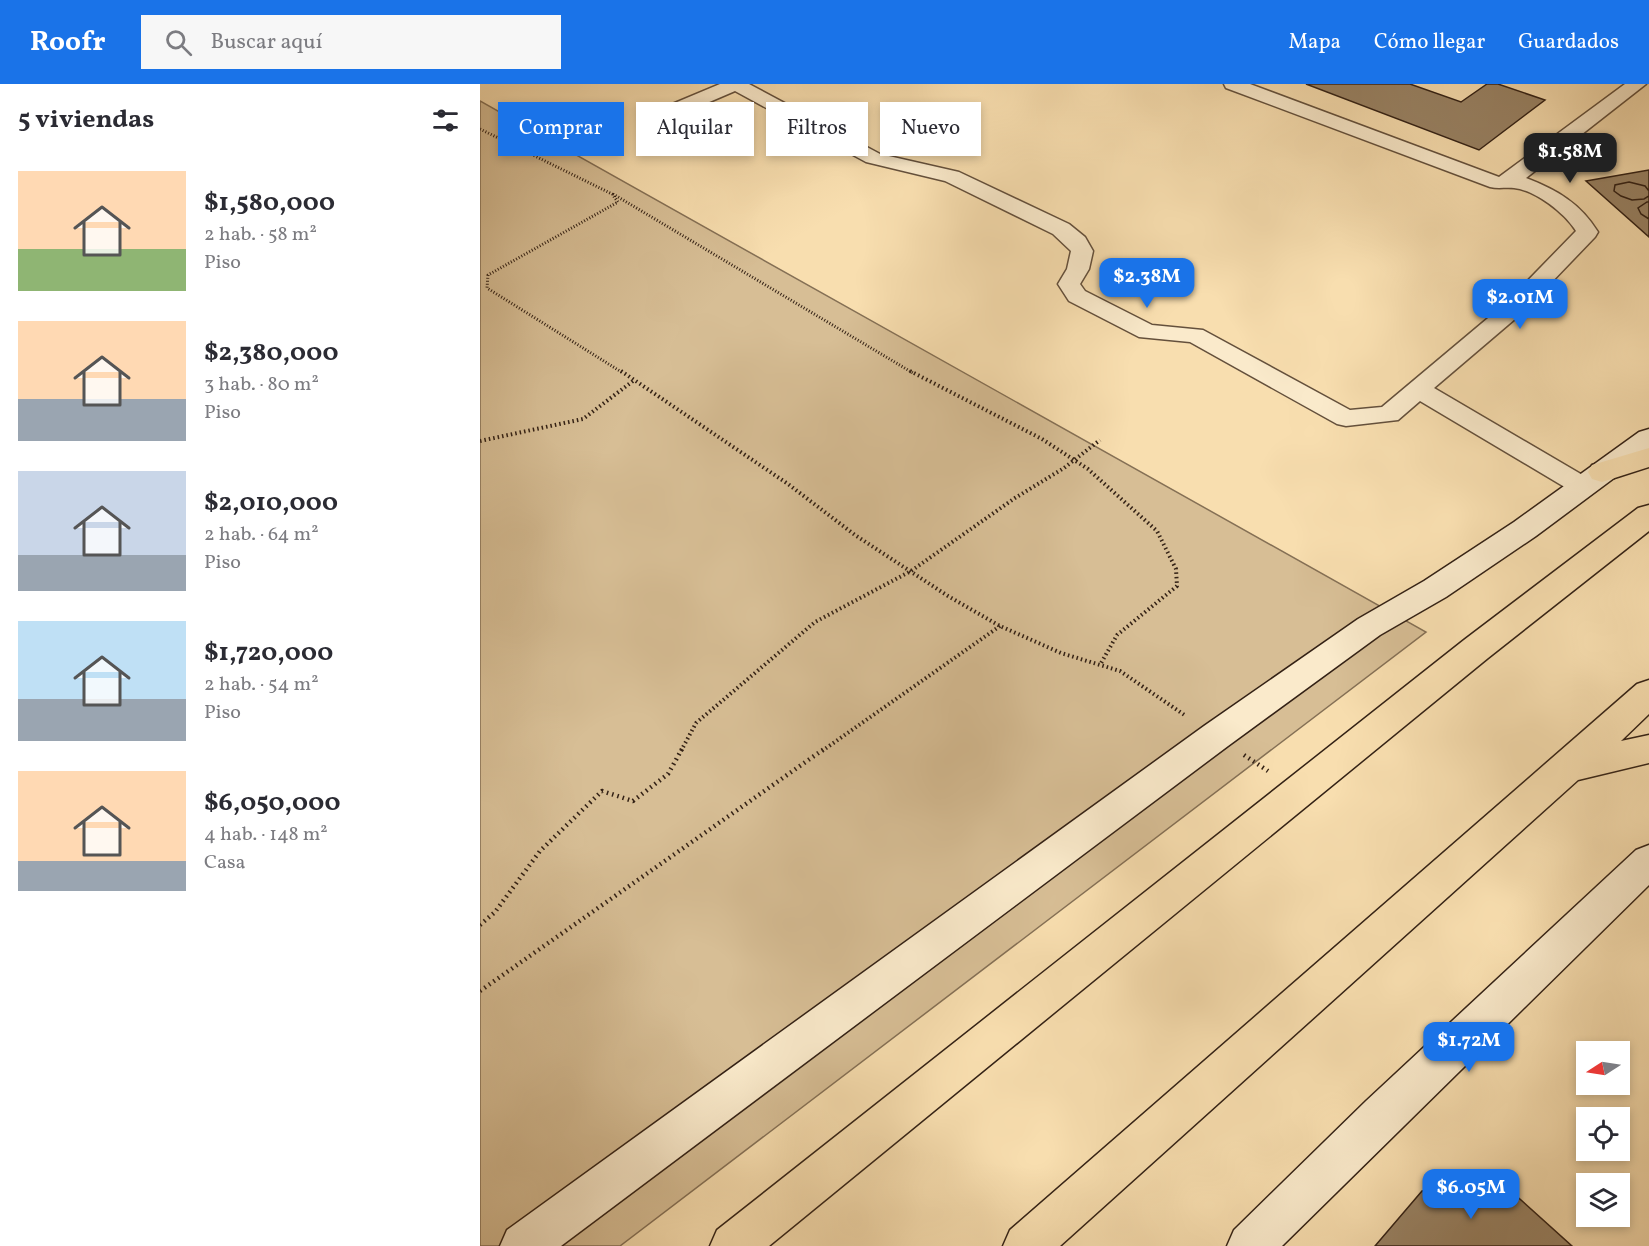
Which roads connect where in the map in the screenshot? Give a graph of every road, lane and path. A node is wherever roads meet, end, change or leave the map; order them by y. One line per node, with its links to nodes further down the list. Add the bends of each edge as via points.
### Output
1 (736, 84): 4 (street); 9 (street, via 866,155 886,163 952,176 1061,229 1082,251 1069,284 1077,297 1147,332 1195,334 1346,418 1389,414)
2 (1233, 84): 6 (street, via 1497,183)
3 (1637, 84): 6 (street)
4 (693, 102)
5 (480, 129): 7 (path)
6 (1514, 180): 9 (street, via 1570,207 1587,232 1514,308)
7 (612, 194): 8 (path, via 618,202 488,275 487,288 579,343); 14 (path, via 898,365 1042,439)
8 (633, 381): 12 (path, via 583,419); 17 (path)
9 (1418, 389): 15 (street)
10 (1649, 438): 15 (main road)
11 (1100, 440): 14 (path)
12 (480, 441)
13 (1649, 457): 15 (highway)
14 (1074, 460): 17 (path); 19 (path, via 1157,531 1176,569 1176,586 1117,635)
15 (1592, 479): 21 (main road, via 1436,589 1369,627)
16 (1649, 515): 24 (highway)
17 (911, 571): 18 (path); 26 (path, via 815,622 696,723 668,774 633,801 602,791 540,850 495,912)
18 (1000, 626): 19 (path); 27 (path)
19 (1100, 665): 21 (path, via 1120,671)
20 (1649, 693): 23 (highway)
21 (1216, 736): 24 (path); 28 (main road)
22 (1649, 748): 23 (highway)
23 (1567, 768): 30 (highway)
24 (1298, 792): 29 (highway)
25 (1649, 861): 31 (main road)
26 (480, 925)
27 (480, 991)
28 (523, 1246)
29 (733, 1246)
30 (1026, 1246)
31 (1250, 1246)

